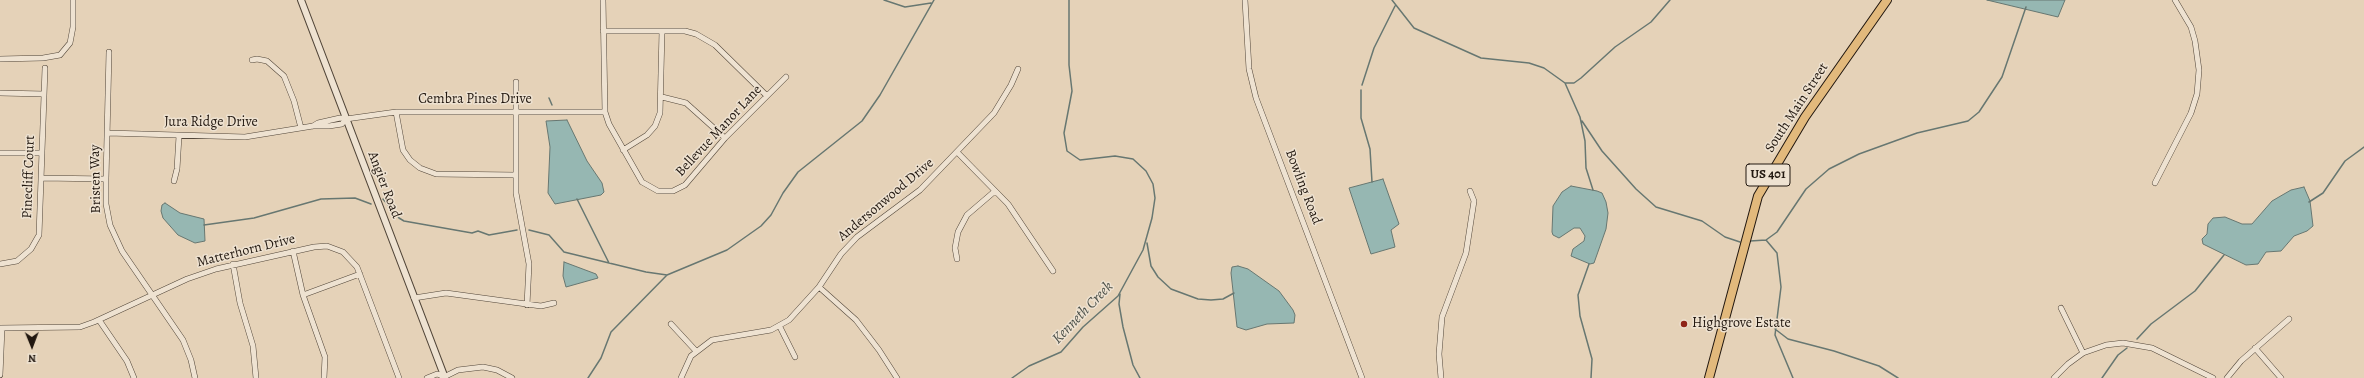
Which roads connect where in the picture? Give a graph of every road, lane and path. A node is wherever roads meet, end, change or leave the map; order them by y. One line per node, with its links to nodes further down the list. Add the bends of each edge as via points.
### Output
1 (73, 0): 10 (street, via 70,43 60,55)
2 (301, 0): 23 (street, Angier Road)
3 (603, 0): 7 (street, Bellevue Manor Lane)
4 (1245, 0): 72 (street, Bowling Road, via 1249,69 1256,98)
5 (1887, 0): 74 (highway, South Main Street / US 401, via 1805,117 1758,196)
6 (2175, 0): 36 (street, via 2191,27 2195,41 2199,70 2197,94 2191,113)
7 (603, 31): 8 (street); 21 (street, Bellevue Manor Lane)
8 (662, 31): 18 (street, via 685,31 704,37); 19 (street)
9 (109, 52): 25 (street, Bristen Way)
10 (0, 59)
11 (252, 60): 24 (street, via 257,58 267,61 284,76)
12 (45, 68): 17 (street, Pinecliff Court)
13 (1018, 69): 31 (street, Andersonwood Drive, via 994,113)
14 (786, 77): 18 (street, Bellevue Manor Lane)
15 (516, 82): 22 (street)
16 (0, 93): 17 (street)
17 (44, 94): 30 (street, Pinecliff Court)
18 (767, 96): 27 (street, Bellevue Manor Lane)
19 (662, 97): 27 (street, via 686,102); 28 (street, via 655,126 648,135)
20 (396, 112): 22 (street, Cembra Pines Drive); 23 (street, Cembra Pines Drive); 32 (street, via 403,150 420,168 436,174)
21 (605, 112): 22 (street, Cembra Pines Drive); 28 (street, Bellevue Manor Lane)
22 (516, 113): 32 (street)
23 (346, 119): 24 (street, Jura Ridge Drive, via 328,120); 48 (street, Angier Road)
24 (301, 128): 26 (street, Jura Ridge Drive, via 245,137)
25 (108, 133): 26 (street, Jura Ridge Drive); 34 (street, Bristen Way)
26 (178, 136): 35 (street)
27 (725, 138): 28 (street, Bellevue Manor Lane, via 685,185 666,192 658,191 642,182)
28 (623, 150)
29 (0, 153): 30 (street)
30 (42, 153): 33 (street, Pinecliff Court)
31 (958, 153): 37 (street); 45 (street, Andersonwood Drive, via 920,190 857,237 837,260)
32 (516, 175): 50 (street, via 517,203 530,268)
33 (42, 178): 34 (street); 41 (street, Pinecliff Court, via 39,236 31,249 17,261)
34 (106, 179): 46 (street, Bristen Way, via 108,214 116,239)
35 (174, 181)
36 (2155, 183)
37 (995, 191): 40 (street, via 967,215 958,232 955,248); 43 (street, via 1008,204)
38 (1470, 191): 73 (street, via 1474,201 1466,253 1442,317 1439,354)
39 (293, 251): 42 (street, Matterhorn Drive); 44 (street, Matterhorn Drive, via 318,246 335,248 350,258); 47 (street)
40 (957, 259)
41 (0, 264)
42 (233, 264): 46 (street, Matterhorn Drive, via 193,277); 65 (street, via 240,303 253,346)
43 (1053, 271)
44 (360, 274): 47 (street); 67 (street, Matterhorn Drive)
45 (819, 287): 55 (street, Andersonwood Drive, via 794,316); 71 (street, via 856,320)
46 (153, 295): 53 (street, Matterhorn Drive); 64 (street, Bristen Way, via 186,344)
47 (303, 295): 66 (street, via 325,357)
48 (414, 298): 50 (street, via 450,293); 62 (street, Angier Road)
49 (554, 302): 50 (street, via 544,306)
50 (527, 305)
51 (2061, 308): 59 (street)
52 (2289, 319): 57 (street)
53 (99, 320): 56 (street, Matterhorn Drive, via 69,328); 63 (street, via 129,364)
54 (671, 324): 58 (street)
55 (780, 327): 58 (street, Andersonwood Drive, via 720,337); 60 (street)
56 (1, 328): 61 (street)
57 (2255, 348): 77 (street, via 2237,364); 78 (street)
58 (696, 351): 70 (street, Andersonwood Drive, via 686,364)
59 (2083, 353): 75 (street); 76 (street, via 2114,344 2144,345)
60 (794, 357)
61 (0, 375)
62 (443, 377): 68 (street, via 437,374); 69 (street, via 458,370 483,367 497,370)
63 (134, 378)
64 (195, 378)
65 (256, 378)
66 (324, 378)
67 (399, 378)
68 (427, 378)
69 (512, 378)
70 (681, 378)
71 (897, 378)
72 (1362, 378)
73 (1441, 378)
74 (1709, 378)
75 (2054, 378)
76 (2213, 378)
77 (2227, 378)
78 (2281, 378)

